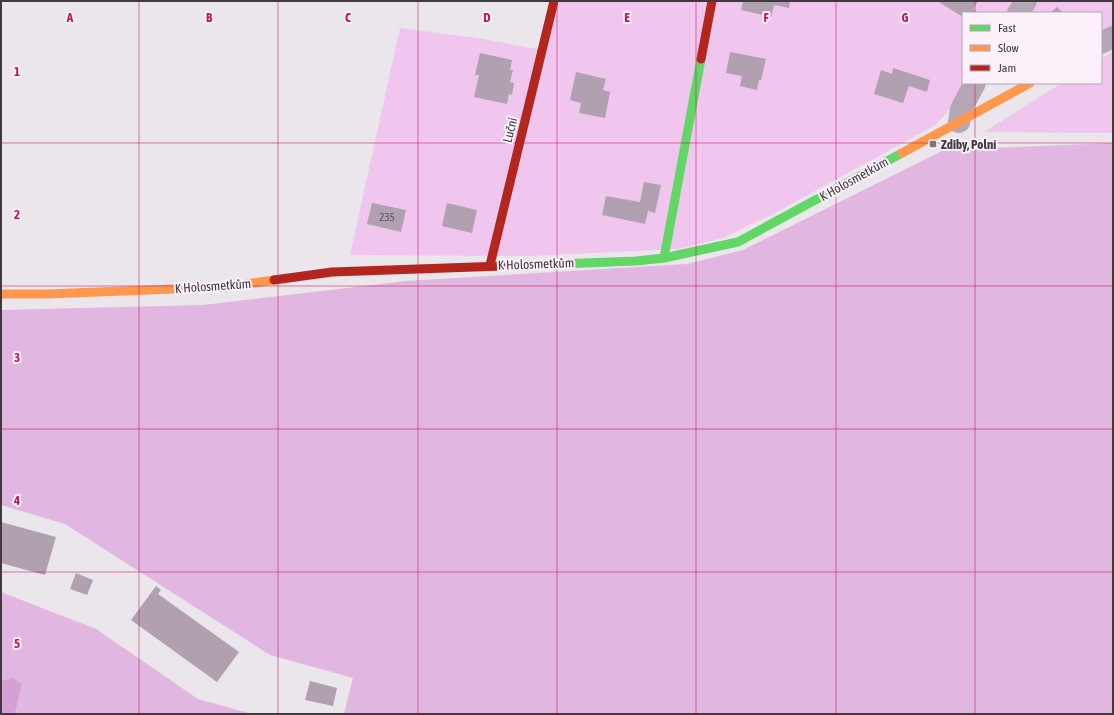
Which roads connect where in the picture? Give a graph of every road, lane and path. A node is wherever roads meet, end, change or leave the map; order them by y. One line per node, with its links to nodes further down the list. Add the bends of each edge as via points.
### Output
1 (554, 1): 11 (street, Luční)
2 (712, 1): 10 (street)
3 (1026, 1): 4 (street)
4 (1019, 12)
5 (1113, 37): 6 (street)
6 (1102, 42)
7 (974, 84): 9 (street, via 961,109)
8 (1028, 84): 9 (street, K Holosmetkům)
9 (959, 122): 10 (street, K Holosmetkům, via 749,237 738,242)
10 (664, 258): 11 (street, K Holosmetkům)
11 (490, 265): 12 (street, K Holosmetkům, via 332,272 225,287)
12 (1, 294)

